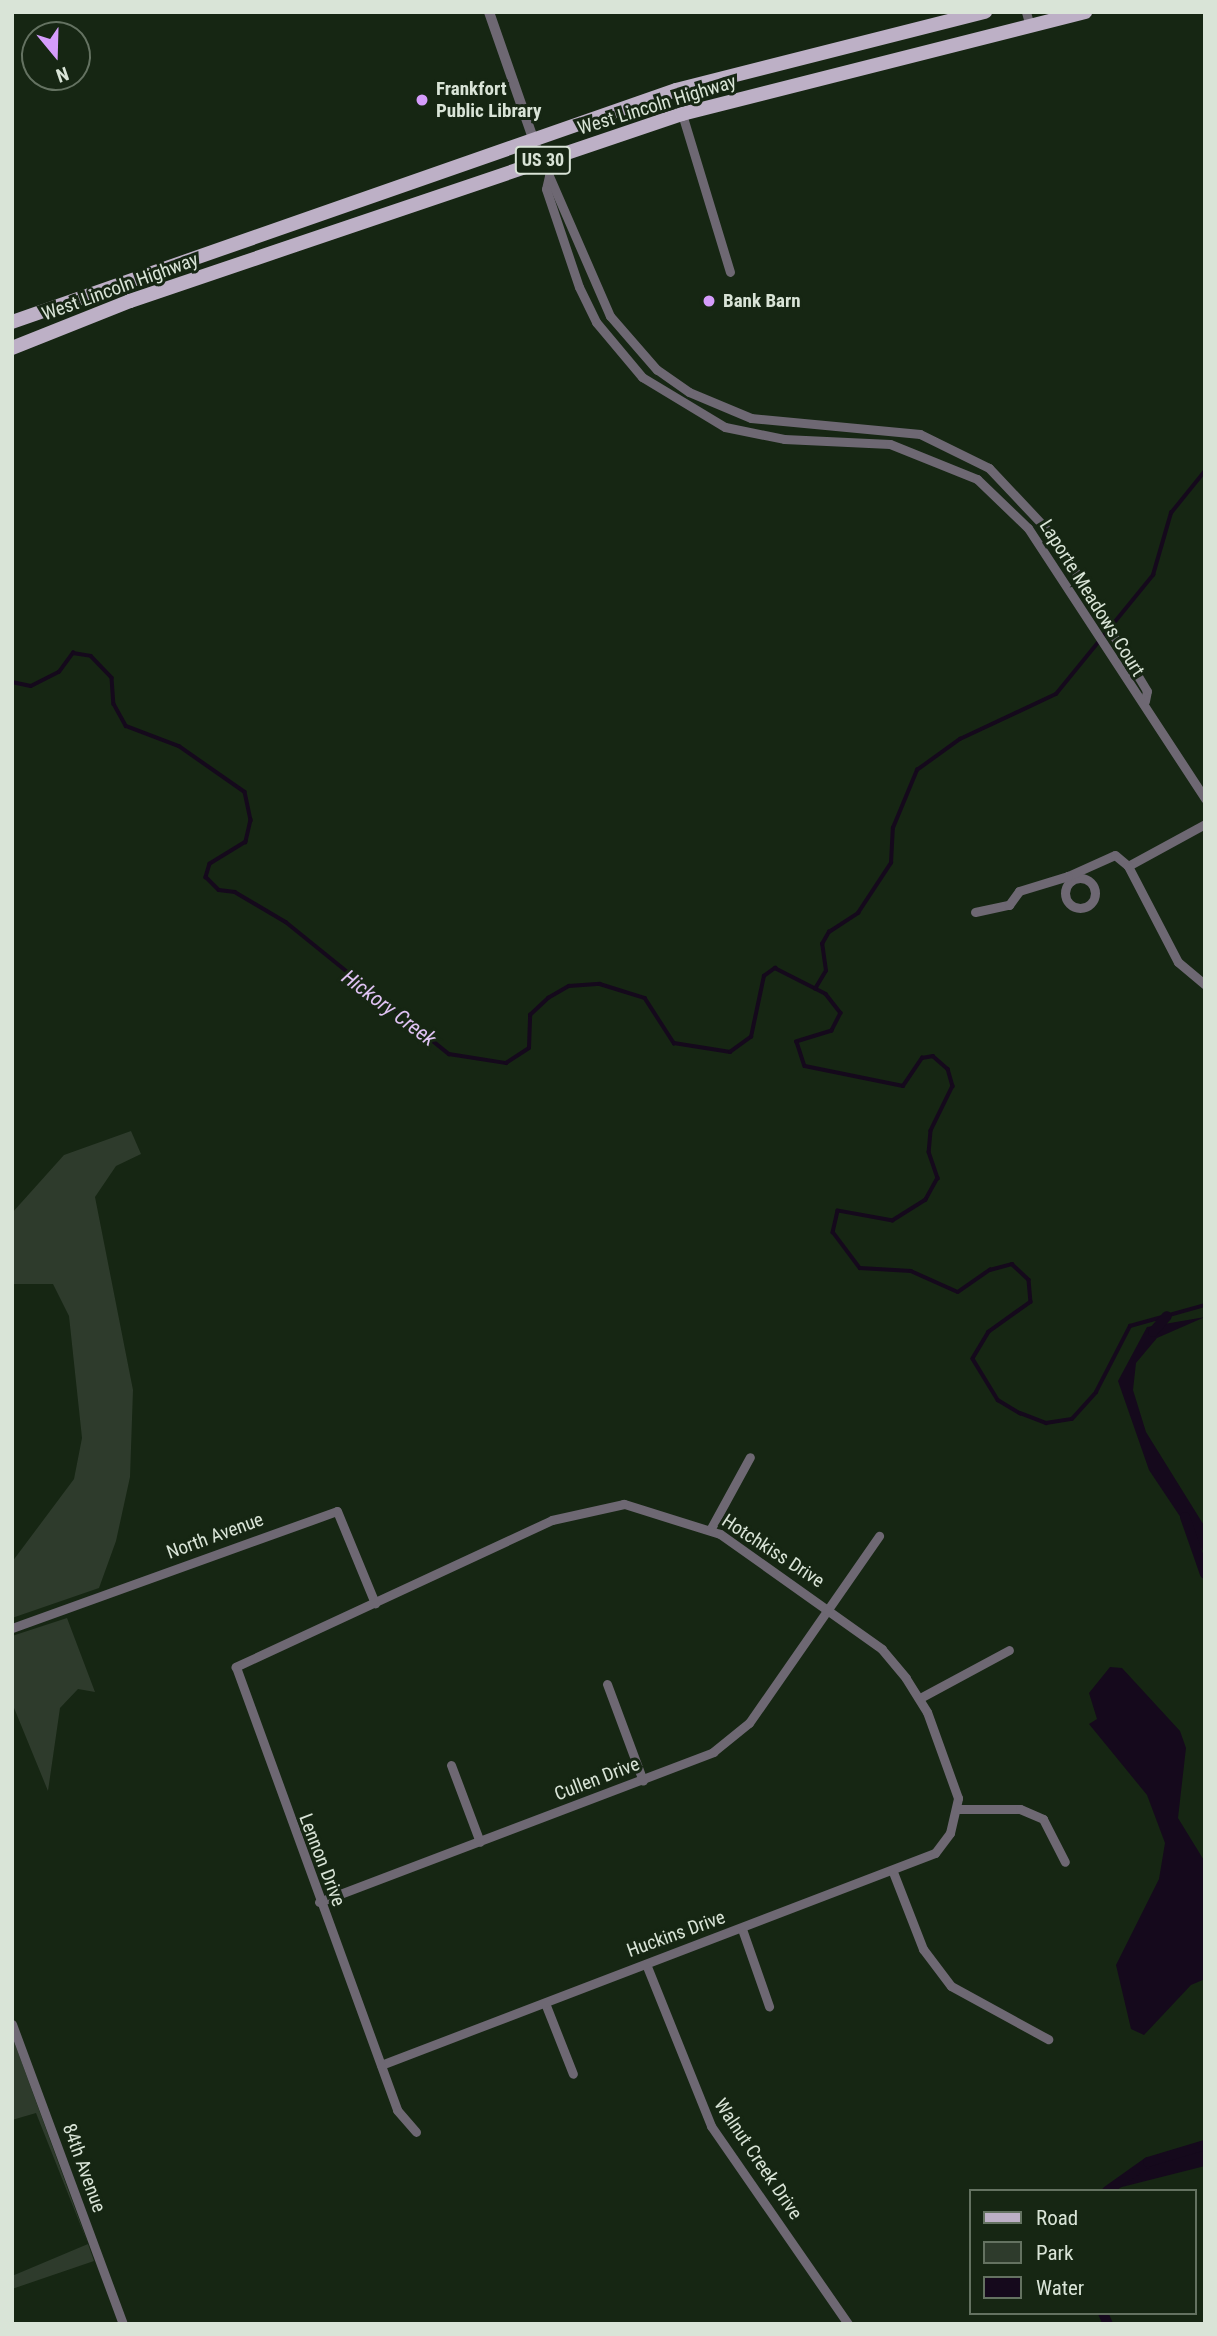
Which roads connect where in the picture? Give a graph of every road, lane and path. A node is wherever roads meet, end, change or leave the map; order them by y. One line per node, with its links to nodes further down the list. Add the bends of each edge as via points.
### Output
1 (489, 12): 6 (street)
2 (985, 12): 6 (main road, West Lincoln Highway / US 30, via 676,90)
3 (1086, 12): 4 (main road, West Lincoln Highway / US 30)
4 (1028, 19): 5 (main road, West Lincoln Highway / US 30)
5 (682, 114): 7 (main road, West Lincoln Highway / US 30); 9 (street)
6 (532, 138): 7 (street); 10 (main road, West Lincoln Highway / US 30)
7 (541, 161): 8 (street, Laporte Meadows Court); 11 (main road, West Lincoln Highway / US 30)
8 (549, 176): 12 (street, Laporte Meadows Court, via 610,316 657,370 689,392 751,418 906,431 989,468 1054,537 1147,691); 12 (street, Laporte Meadows Court, via 546,189 579,287 596,322 642,377 724,426 784,439 890,444 977,479 1028,528 1133,697)
9 (730, 272)
10 (12, 322)
11 (12, 348)
12 (1145, 702): 13 (street, Laporte Meadows Court)
13 (1205, 799)
14 (1205, 824): 15 (street)
15 (1128, 866): 16 (street, via 1115,855 1070,878 1019,891 1009,905); 17 (street, via 1178,962)
16 (975, 912)
17 (1205, 985)
18 (750, 1457): 19 (street)
19 (710, 1530): 21 (street, Hotchkiss Drive, via 624,1504 580,1510); 22 (street, Hotchkiss Drive)
20 (879, 1536): 22 (street, Cullen Drive)
21 (375, 1603): 23 (street, North Avenue, via 337,1511); 25 (street, Hotchkiss Drive)
22 (828, 1609): 27 (street, Hotchkiss Drive, via 882,1649); 29 (street, Cullen Drive, via 749,1723 713,1752)
23 (12, 1628)
24 (1009, 1650): 27 (street)
25 (236, 1667): 34 (street, Lennon Drive)
26 (607, 1684): 29 (street)
27 (920, 1698): 30 (street, Hotchkiss Drive)
28 (451, 1765): 31 (street)
29 (643, 1780): 31 (street, Cullen Drive)
30 (959, 1809): 32 (street, via 1020,1809 1043,1819); 33 (street, Huckins Drive, via 935,1853)
31 (480, 1842): 34 (street, Cullen Drive)
32 (1065, 1862)
33 (893, 1872): 35 (street, Huckins Drive); 40 (street, via 923,1949 951,1986)
34 (319, 1902): 41 (street, Lennon Drive)
35 (742, 1928): 36 (street, Huckins Drive); 38 (street)
36 (646, 1964): 37 (street, Huckins Drive); 45 (street, Walnut Creek Drive, via 712,2126)
37 (545, 2003): 41 (street, Huckins Drive); 42 (street)
38 (769, 2006)
39 (12, 2024): 44 (street, 84th Avenue)
40 (1048, 2039)
41 (381, 2064): 43 (street, Lennon Drive, via 397,2110)
42 (573, 2074)
43 (416, 2133)
44 (123, 2324)
45 (848, 2324)

